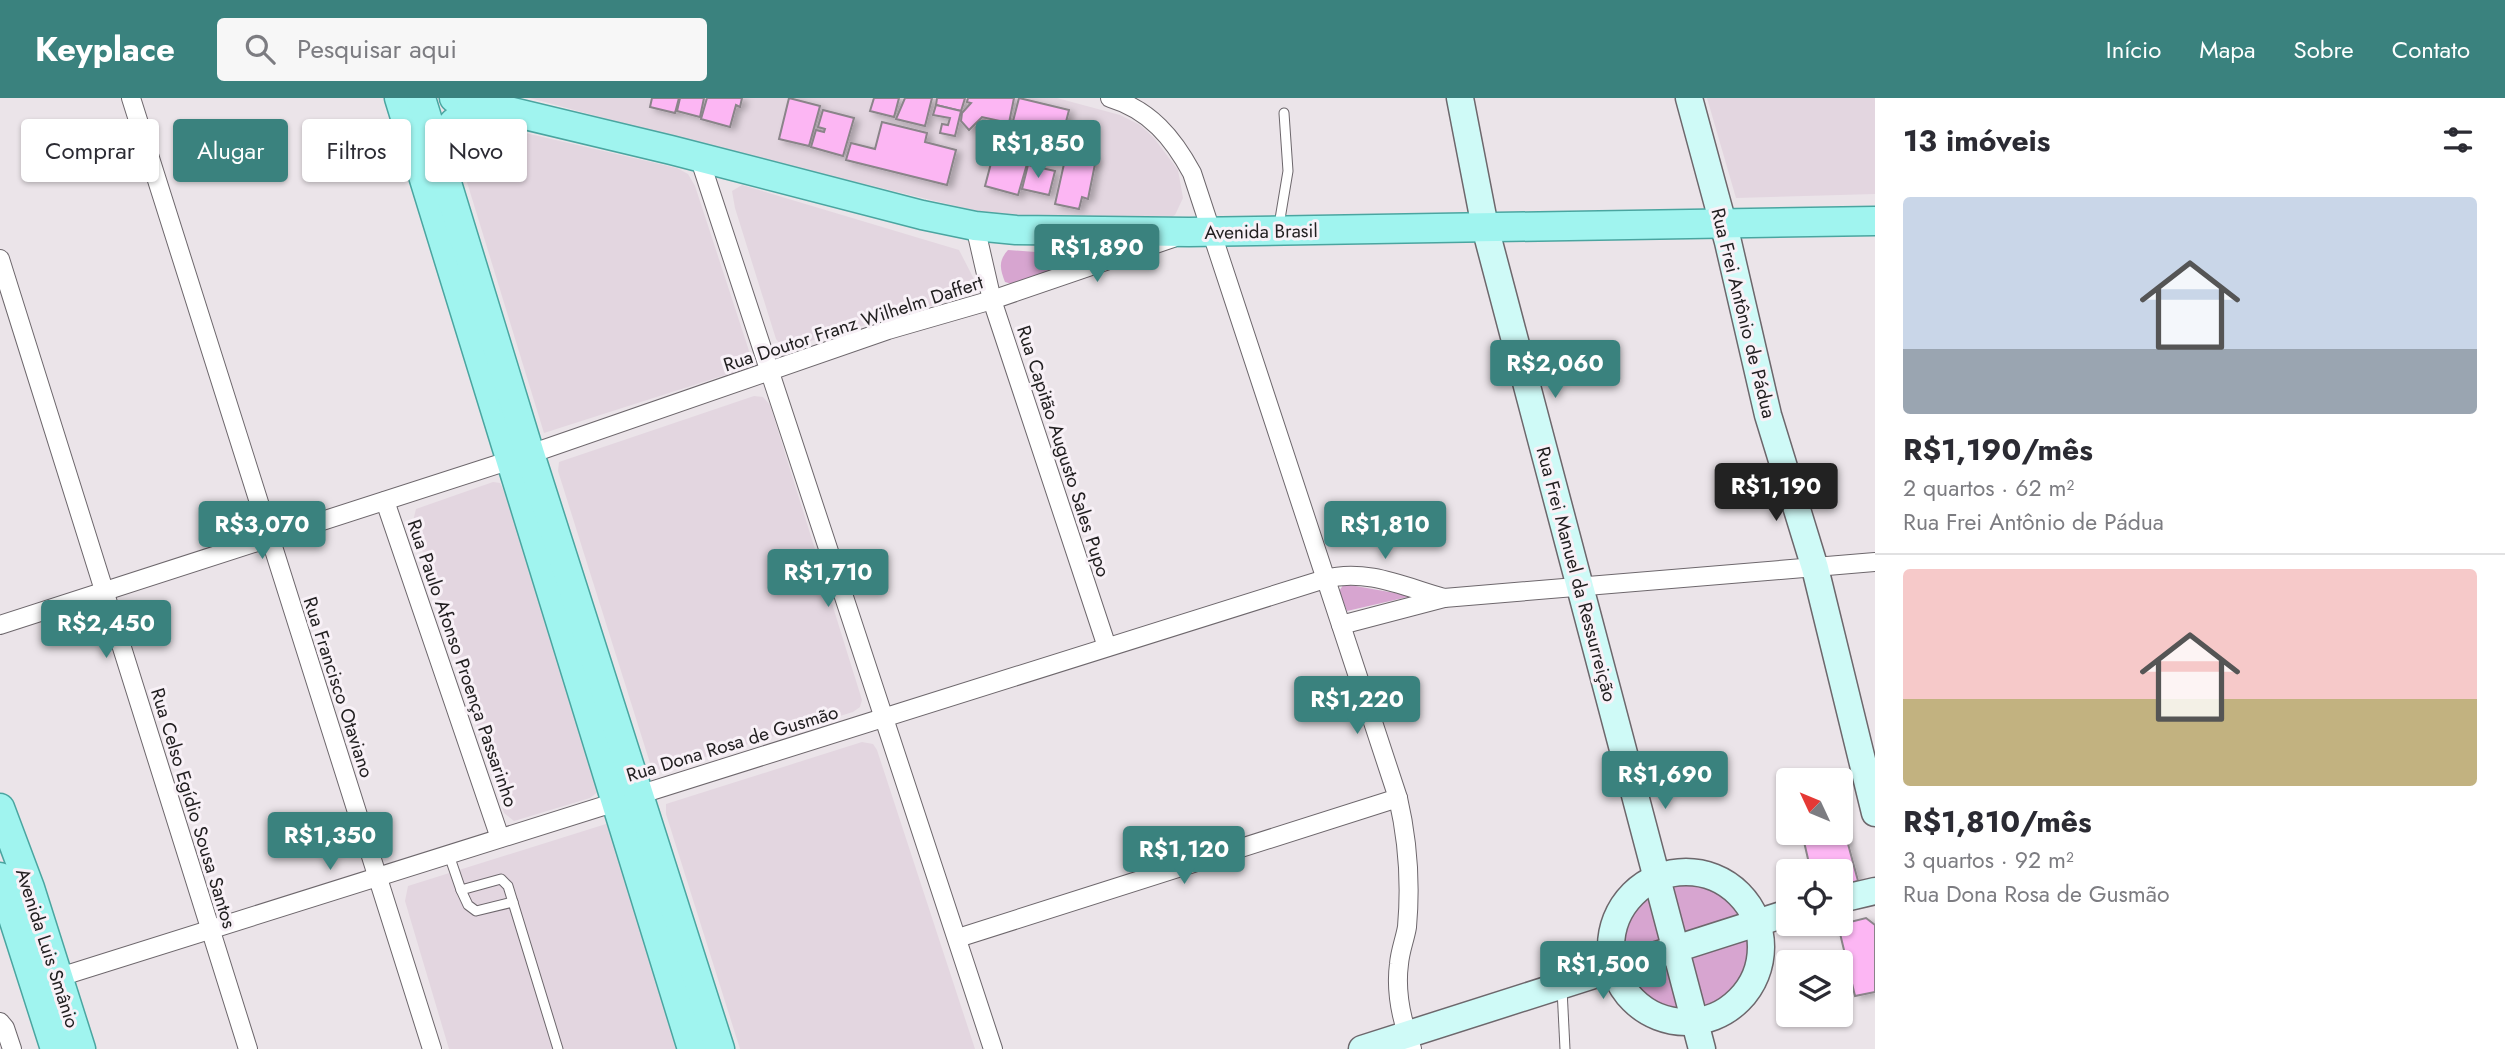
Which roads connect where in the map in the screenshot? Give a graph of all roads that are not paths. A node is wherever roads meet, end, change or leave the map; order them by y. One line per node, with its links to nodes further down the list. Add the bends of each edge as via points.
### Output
1 (131, 98): 25 (street, Rua Francisco Otaviano)
2 (399, 98): 23 (main road)
3 (421, 98): 10 (main road)
4 (454, 98): 8 (main road, Avenida Brasil)
5 (1110, 98): 19 (street, via 1142,112 1176,143 1192,173)
6 (1460, 98): 17 (street, Rua Frei Manuel da Ressurreição)
7 (1689, 98): 15 (street, Rua Frei Antônio de Pádua)
8 (492, 105): 11 (main road); 12 (main road, Avenida Brasil)
9 (1284, 113): 18 (lane, via 1288,171)
10 (427, 119)
11 (460, 119)
12 (699, 157): 16 (main road, Avenida Brasil); 22 (street)
13 (445, 182): 23 (main road)
14 (1875, 221): 15 (main road, Avenida Brasil)
15 (1722, 222): 17 (main road, Avenida Brasil); 27 (street, Rua Frei Antônio de Pádua, via 1768,415)
16 (975, 226): 19 (main road, Avenida Brasil, via 1065,232); 21 (street, Rua Capitão Augusto Sales Pupo)
17 (1485, 227): 18 (main road, Avenida Brasil); 29 (street, Rua Frei Manuel da Ressurreição)
18 (1278, 230): 19 (main road, Avenida Brasil)
19 (1201, 232): 21 (street, Rua Doutor Franz Wilhelm Daffert); 28 (street)
20 (0, 259): 30 (street, Rua Celso Egídio Sousa Santos)
21 (992, 300): 22 (street, Rua Doutor Franz Wilhelm Daffert); 34 (street, Rua Capitão Augusto Sales Pupo)
22 (772, 371): 23 (street, Rua Doutor Franz Wilhelm Daffert); 35 (street)
23 (520, 457): 24 (street, Rua Doutor Franz Wilhelm Daffert); 37 (main road)
24 (385, 501): 25 (street, Rua Doutor Franz Wilhelm Daffert); 40 (street, Rua Paulo Afonso Proença Passarinho)
25 (270, 538): 30 (street, Rua Doutor Franz Wilhelm Daffert); 44 (street, Rua Francisco Otaviano)
26 (1875, 562): 27 (street, Rua Dona Rosa de Gusmão)
27 (1815, 568): 29 (street, Rua Dona Rosa de Gusmão); 39 (street, Rua Frei Antônio de Pádua)
28 (1325, 579): 31 (street, Rua Dona Rosa de Gusmão, via 1363,575); 33 (street); 34 (street, Rua Dona Rosa de Gusmão)
29 (1580, 585): 31 (street, Rua Dona Rosa de Gusmão); 42 (street, Rua Frei Manuel da Ressurreição)
30 (104, 590): 32 (street, Rua Doutor Franz Wilhelm Daffert); 51 (street, Rua Celso Egídio Sousa Santos)
31 (1444, 598): 33 (street, Rua Dona Rosa de Gusmão)
32 (0, 625)
33 (1341, 625): 36 (street)
34 (1107, 647): 35 (street, Rua Dona Rosa de Gusmão)
35 (883, 718): 37 (street, Rua Dona Rosa de Gusmão); 52 (street)
36 (1398, 798): 52 (street); 59 (street, via 1409,857 1398,985)
37 (626, 799): 40 (street, Rua Dona Rosa de Gusmão); 66 (main road); 67 (main road)
38 (0, 808): 55 (main road, Avenida Luis Smânio)
39 (1875, 813)
40 (500, 838): 41 (street, Rua Dona Rosa de Gusmão)
41 (449, 855): 44 (street, Rua Dona Rosa de Gusmão); 45 (lane)
42 (1659, 876): 50 (street, via 1693,871 1726,882 1739,892); 53 (street, Rua Frei Manuel da Ressurreição); 54 (street, via 1635,892 1618,915 1612,933)
43 (0, 877): 55 (main road, Avenida Luis Smânio)
44 (377, 877): 51 (street, Rua Dona Rosa de Gusmão); 64 (street, Rua Francisco Otaviano)
45 (461, 890): 48 (lane, via 476,911); 48 (lane, via 501,879)
46 (1875, 891): 47 (street)
47 (1853, 897)
48 (513, 902): 65 (lane)
49 (1776, 916): 50 (street)
50 (1758, 921): 53 (street); 58 (street, via 1761,955 1751,986 1736,1004)
51 (210, 931): 55 (street, Rua Dona Rosa de Gusmão); 63 (street, Rua Celso Egídio Sousa Santos)
52 (958, 938): 68 (street)
53 (1677, 949): 54 (street); 58 (street, Rua Frei Manuel da Ressurreição)
54 (1614, 971): 56 (street); 58 (street, via 1629,997 1646,1011 1666,1020)
55 (47, 981): 61 (main road, Avenida Luis Smânio); 62 (main road, Avenida Luis Smânio)
56 (1562, 988): 59 (street); 70 (lane)
57 (0, 1022): 60 (street)
58 (1695, 1022): 71 (street, Rua Frei Manuel da Ressurreição)
59 (1410, 1042): 69 (street)
60 (12, 1049)
61 (55, 1049)
62 (81, 1049)
63 (248, 1049)
64 (432, 1049)
65 (558, 1049)
66 (692, 1049)
67 (720, 1049)
68 (993, 1049)
69 (1362, 1049)
70 (1565, 1049)
71 (1702, 1049)

